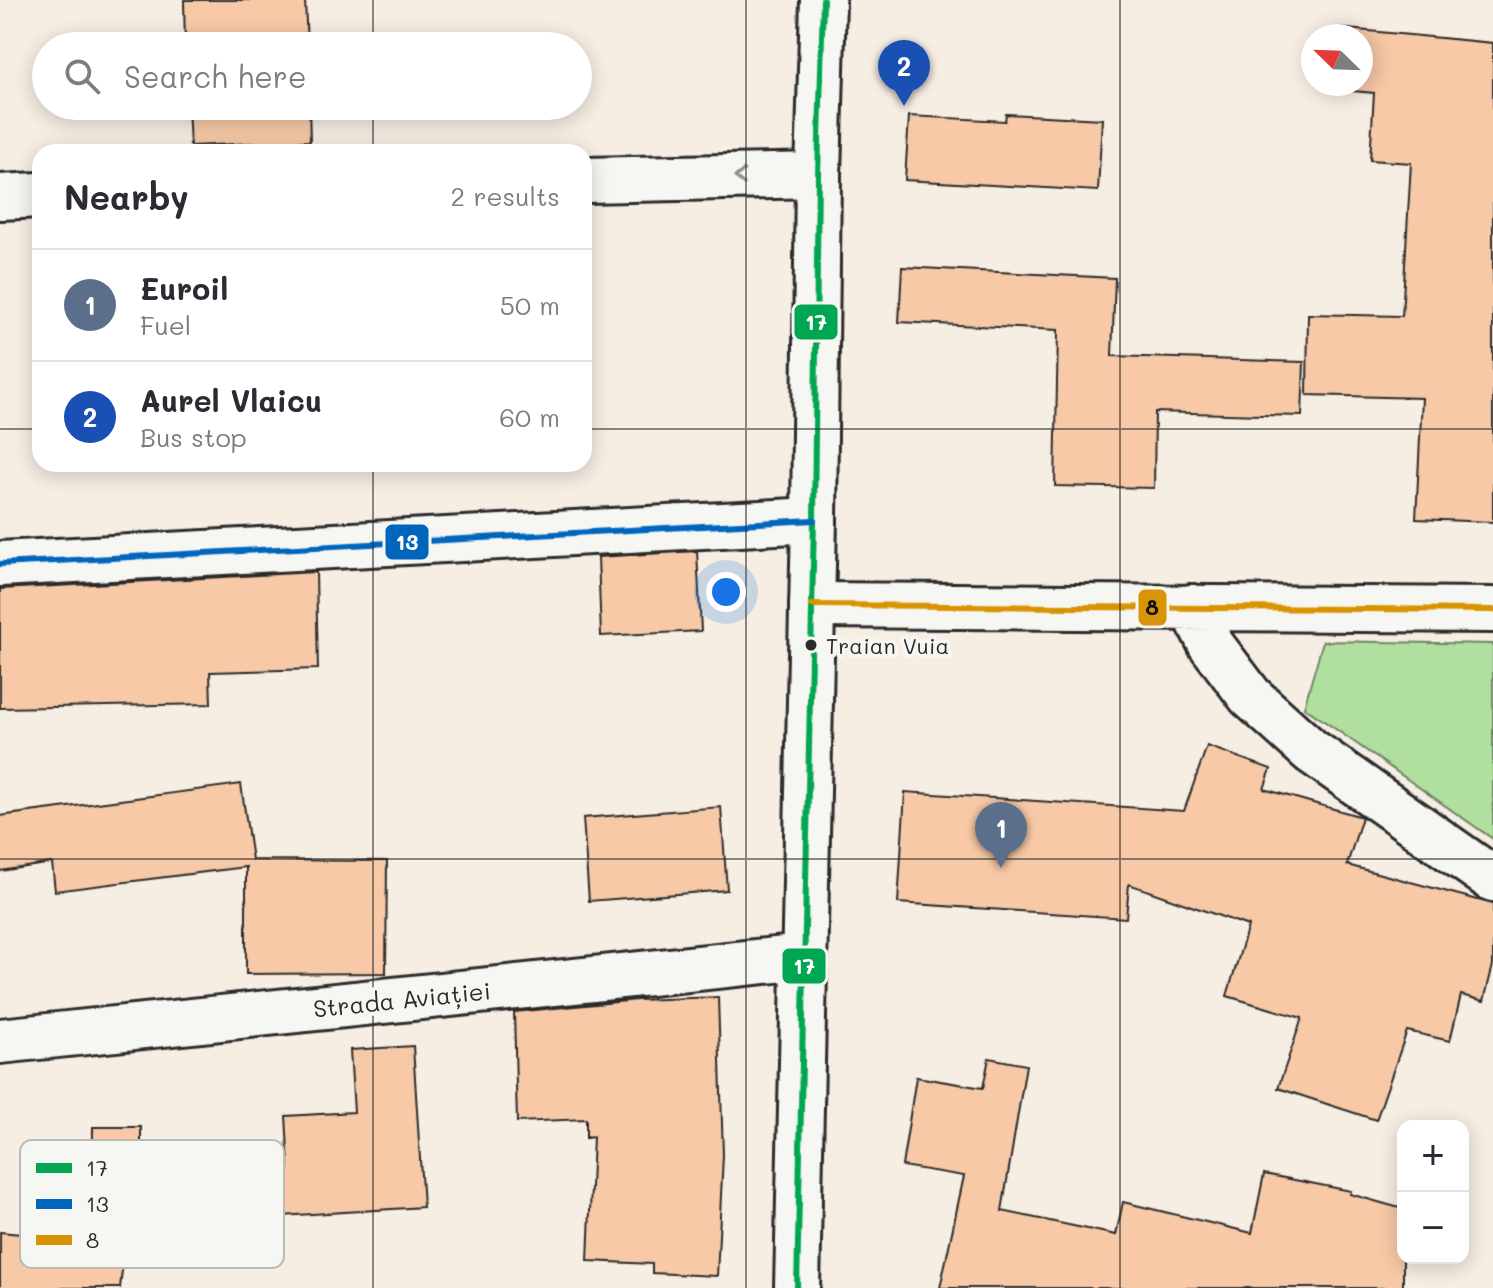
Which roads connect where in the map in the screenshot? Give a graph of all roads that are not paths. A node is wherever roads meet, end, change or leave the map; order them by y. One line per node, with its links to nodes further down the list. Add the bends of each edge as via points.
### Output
1 (823, 0): 2 (street)
2 (818, 175): 3 (street, one-way to 3); 6 (street)
3 (592, 180)
4 (32, 195): 5 (street)
5 (0, 197)
6 (814, 520): 7 (street); 8 (street)
7 (0, 564)
8 (812, 605): 9 (street); 12 (street)
9 (1192, 607): 10 (street); 11 (street, via 1210,643 1250,696 1311,751)
10 (1493, 610)
11 (1493, 879)
12 (804, 957): 13 (street, Strada Aviației); 14 (street)
13 (0, 1041)
14 (797, 1288)

